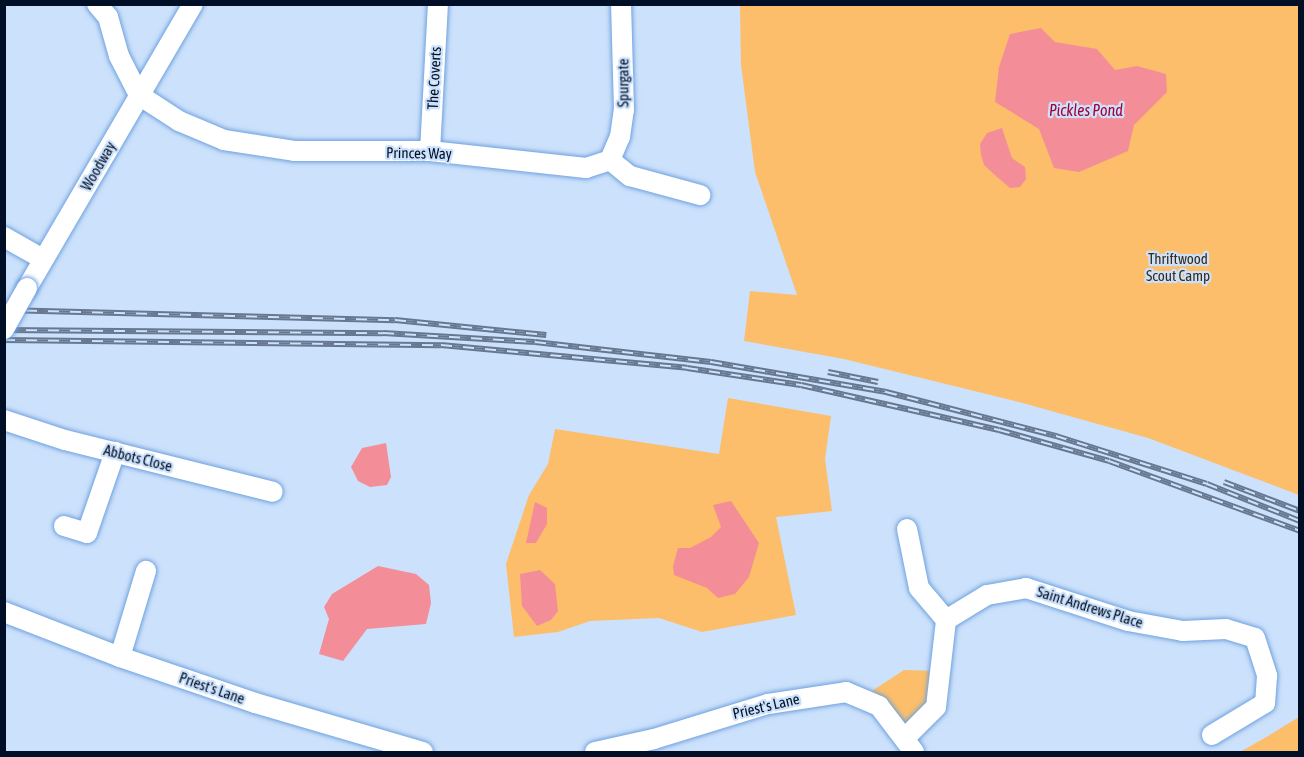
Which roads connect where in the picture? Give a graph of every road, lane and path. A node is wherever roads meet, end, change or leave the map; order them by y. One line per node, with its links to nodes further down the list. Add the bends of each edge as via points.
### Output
1 (97, 4): 5 (street, via 108,17 118,56)
2 (193, 4): 5 (street, Woodway)
3 (438, 4): 6 (street, The Coverts)
4 (621, 4): 7 (street, Spurgate, via 624,110 620,137)
5 (139, 95): 6 (street, Princes Way, via 179,121 224,140 261,148 350,153); 10 (street, Woodway)
6 (430, 151): 7 (street, Princes Way, via 586,168)
7 (610, 160): 8 (street, via 630,176)
8 (700, 195)
9 (4, 237): 10 (street)
10 (43, 259): 11 (street, Woodway, bridge)
11 (4, 329)
12 (4, 420): 13 (street, Abbots Close)
13 (115, 452): 14 (street, Abbots Close); 15 (street, via 87,533)
14 (273, 492)
15 (64, 526)
16 (907, 529): 19 (street, via 919,588)
17 (146, 571): 20 (street)
18 (4, 612): 20 (street, Priest's Lane)
19 (946, 620): 21 (street, Saint Andrews Place, via 987,595 1026,588 1128,621 1183,631 1226,629 1244,633 1255,638 1262,651 1268,688 1265,703); 22 (street, via 936,706)
20 (120, 657): 23 (street, Priest's Lane, via 255,703)
21 (1212, 735)
22 (909, 746): 24 (street, Priest's Lane, via 868,698 831,692 768,704)
23 (423, 753)
24 (595, 753)

